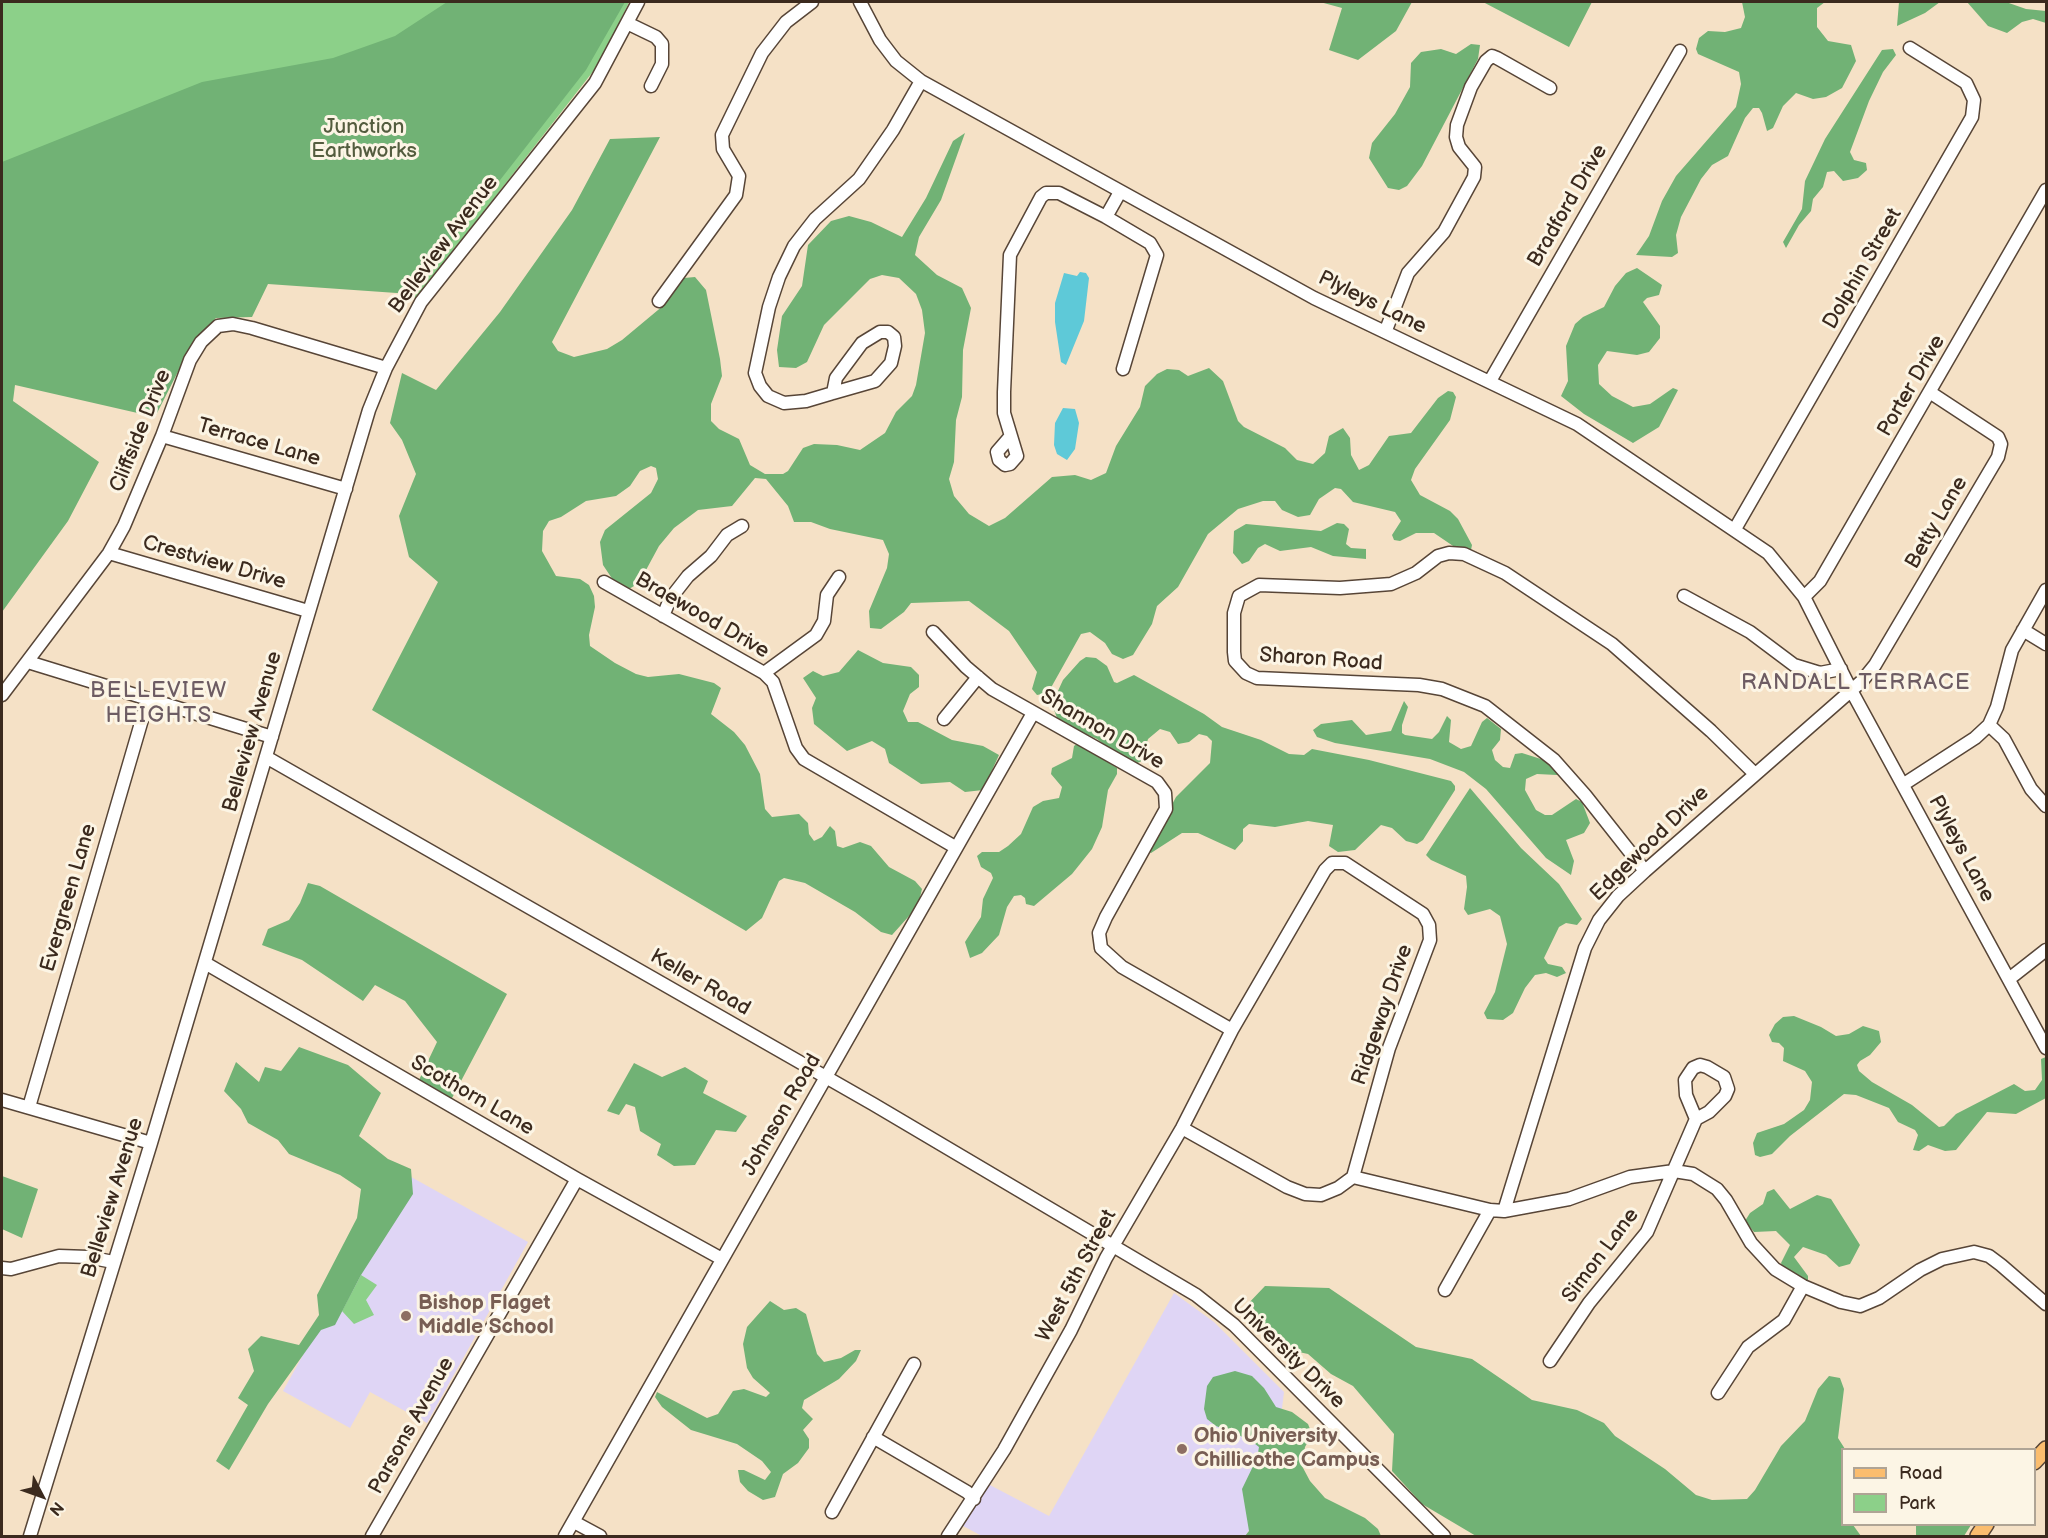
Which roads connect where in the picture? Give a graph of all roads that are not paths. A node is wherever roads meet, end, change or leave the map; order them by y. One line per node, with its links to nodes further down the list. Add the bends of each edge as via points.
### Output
1 (638, 2): 4 (street, Belleview Avenue)
2 (812, 2): 13 (street, via 786,22 762,53 722,135 723,149 739,176 736,195)
3 (860, 2): 7 (street, Plyleys Lane, via 896,61)
4 (627, 23): 8 (street, via 662,44 662,64); 15 (street, Belleview Avenue, via 595,83 420,302)
5 (1910, 48): 24 (street, Dolphin Street, via 1966,83 1974,100 1972,117)
6 (1680, 51): 17 (street, Bradford Drive)
7 (921, 81): 11 (street, Plyleys Lane); 18 (street, via 859,179 815,219 794,246 769,307 755,366 760,386 784,404)
8 (651, 86)
9 (1551, 88): 14 (street, via 1497,58 1492,56 1486,61 1457,125 1459,147 1475,167 1474,177 1444,232 1408,273)
10 (2046, 190): 19 (street, Porter Drive)
11 (1120, 192): 12 (street); 14 (street, Plyleys Lane, via 1314,298)
12 (1106, 217): 16 (street, via 1150,243 1156,255); 21 (street, via 1059,193 1046,192 1010,255 1004,393)
13 (659, 301)
14 (1386, 330): 17 (street, Plyleys Lane)
15 (386, 368): 20 (street, Cliffside Drive, via 252,328 218,326 190,360); 22 (street, Belleview Avenue)
16 (1123, 369)
17 (1490, 381): 24 (street, Plyleys Lane, via 1576,424)
18 (833, 393): 18 (street, via 875,381 885,373 895,346 894,337 880,332 862,343 836,378)
19 (1931, 393): 30 (street, Porter Drive, via 1820,580); 40 (street, Betty Lane, via 1998,437 2001,451 1889,645)
20 (162, 436): 22 (street, Terrace Lane); 25 (street, Cliffside Drive, via 124,526)
21 (1010, 437)
22 (346, 489): 31 (street, Belleview Avenue)
23 (742, 526): 32 (street, via 727,535 688,576 670,599)
24 (1735, 529): 30 (street, Plyleys Lane, via 1768,553)
25 (108, 553): 31 (street, Crestview Drive); 36 (street, Cliffside Drive)
26 (839, 578): 38 (street, via 827,595 824,621 816,634)
27 (604, 582): 32 (street, Braewood Drive)
28 (2046, 590): 33 (street)
29 (1684, 596): 37 (street, via 1750,632 1794,665 1820,673)
30 (1804, 597): 37 (street, Plyleys Lane)
31 (308, 611): 46 (street, Belleview Avenue)
32 (663, 616): 38 (street, Braewood Drive)
33 (2023, 630): 35 (street); 45 (street, via 2012,650)
34 (933, 632): 39 (street, Shannon Drive)
35 (2046, 644)
36 (28, 662): 41 (street, Cliffside Drive); 42 (street)
37 (1840, 669): 40 (street, Plyleys Lane)
38 (764, 673): 51 (street, Braewood Drive, via 773,682 796,748 804,759)
39 (978, 677): 43 (street, Shannon Drive); 44 (street)
40 (1851, 690): 48 (street, Edgewood Drive); 49 (street, Plyleys Lane)
41 (2, 695)
42 (148, 699): 46 (street); 60 (street, Evergreen Lane)
43 (1033, 713): 51 (street, Johnson Road); 56 (street, Shannon Drive, via 1157,782 1165,793 1166,809 1099,933 1101,948 1122,967)
44 (944, 719)
45 (1989, 724): 49 (street, via 1975,738); 50 (street, via 2004,739 2031,789)
46 (272, 737): 47 (street, Belleview Avenue)
47 (266, 757): 54 (street, Belleview Avenue); 58 (street, Keller Road)
48 (1754, 773): 52 (street, Edgewood Drive); 52 (street, Sharon Road, via 1612,644 1505,573 1464,554 1438,556 1416,573 1391,584 1340,588 1259,585 1239,596 1233,613 1234,652 1235,661 1246,673 1257,678 1419,685 1442,689 1485,706 1554,760)
49 (1904, 784): 55 (street, Plyleys Lane)
50 (2046, 806)
51 (955, 847): 58 (street, Johnson Road)
52 (1645, 871): 68 (street, Edgewood Drive, via 1608,908 1590,934)
53 (2046, 950): 55 (street)
54 (205, 963): 63 (street, Belleview Avenue); 66 (street, Scothorn Lane)
55 (2009, 979): 57 (street, Plyleys Lane)
56 (1232, 1030): 62 (street, West 5th Street); 65 (street, Ridgeway Drive, via 1332,863 1345,863 1423,914 1430,940 1389,1048)
57 (2046, 1048)
58 (825, 1077): 69 (street, Keller Road); 70 (street, Johnson Road)
59 (2, 1100): 60 (street)
60 (28, 1107): 63 (street)
61 (1696, 1119): 64 (street, Simon Lane)
62 (1182, 1128): 65 (street, via 1305,1194 1321,1195); 69 (street, West 5th Street)
63 (151, 1143): 71 (street, Belleview Avenue)
64 (1674, 1171): 68 (street, via 1630,1177 1569,1199); 73 (street, via 1693,1174 1717,1189 1761,1256); 76 (street, Simon Lane, via 1647,1233 1589,1303)
65 (1353, 1177): 67 (street)
66 (577, 1179): 70 (street, Scothorn Lane); 84 (street, Parsons Avenue)
67 (1490, 1210): 68 (street); 74 (street)
68 (1504, 1211)
69 (1113, 1246): 80 (street, West 5th Street, via 1071,1330); 88 (street, University Drive, via 1196,1295 1234,1326)
70 (722, 1259): 82 (street, Johnson Road)
71 (113, 1262): 72 (street, via 59,1256); 83 (street, Belleview Avenue)
72 (2, 1268)
73 (1803, 1286): 75 (street, via 1860,1306 1942,1259 1974,1252 2001,1265); 78 (street, via 1784,1320 1748,1347)
74 (1445, 1290)
75 (2046, 1304)
76 (1550, 1361)
77 (914, 1364): 79 (street)
78 (1718, 1393)
79 (873, 1437): 80 (street); 81 (street)
80 (974, 1499): 87 (street, West 5th Street)
81 (831, 1512)
82 (574, 1522): 85 (street, Johnson Road); 86 (street)
83 (30, 1536)
84 (372, 1536)
85 (565, 1536)
86 (600, 1536)
87 (948, 1536)
88 (1444, 1536)

